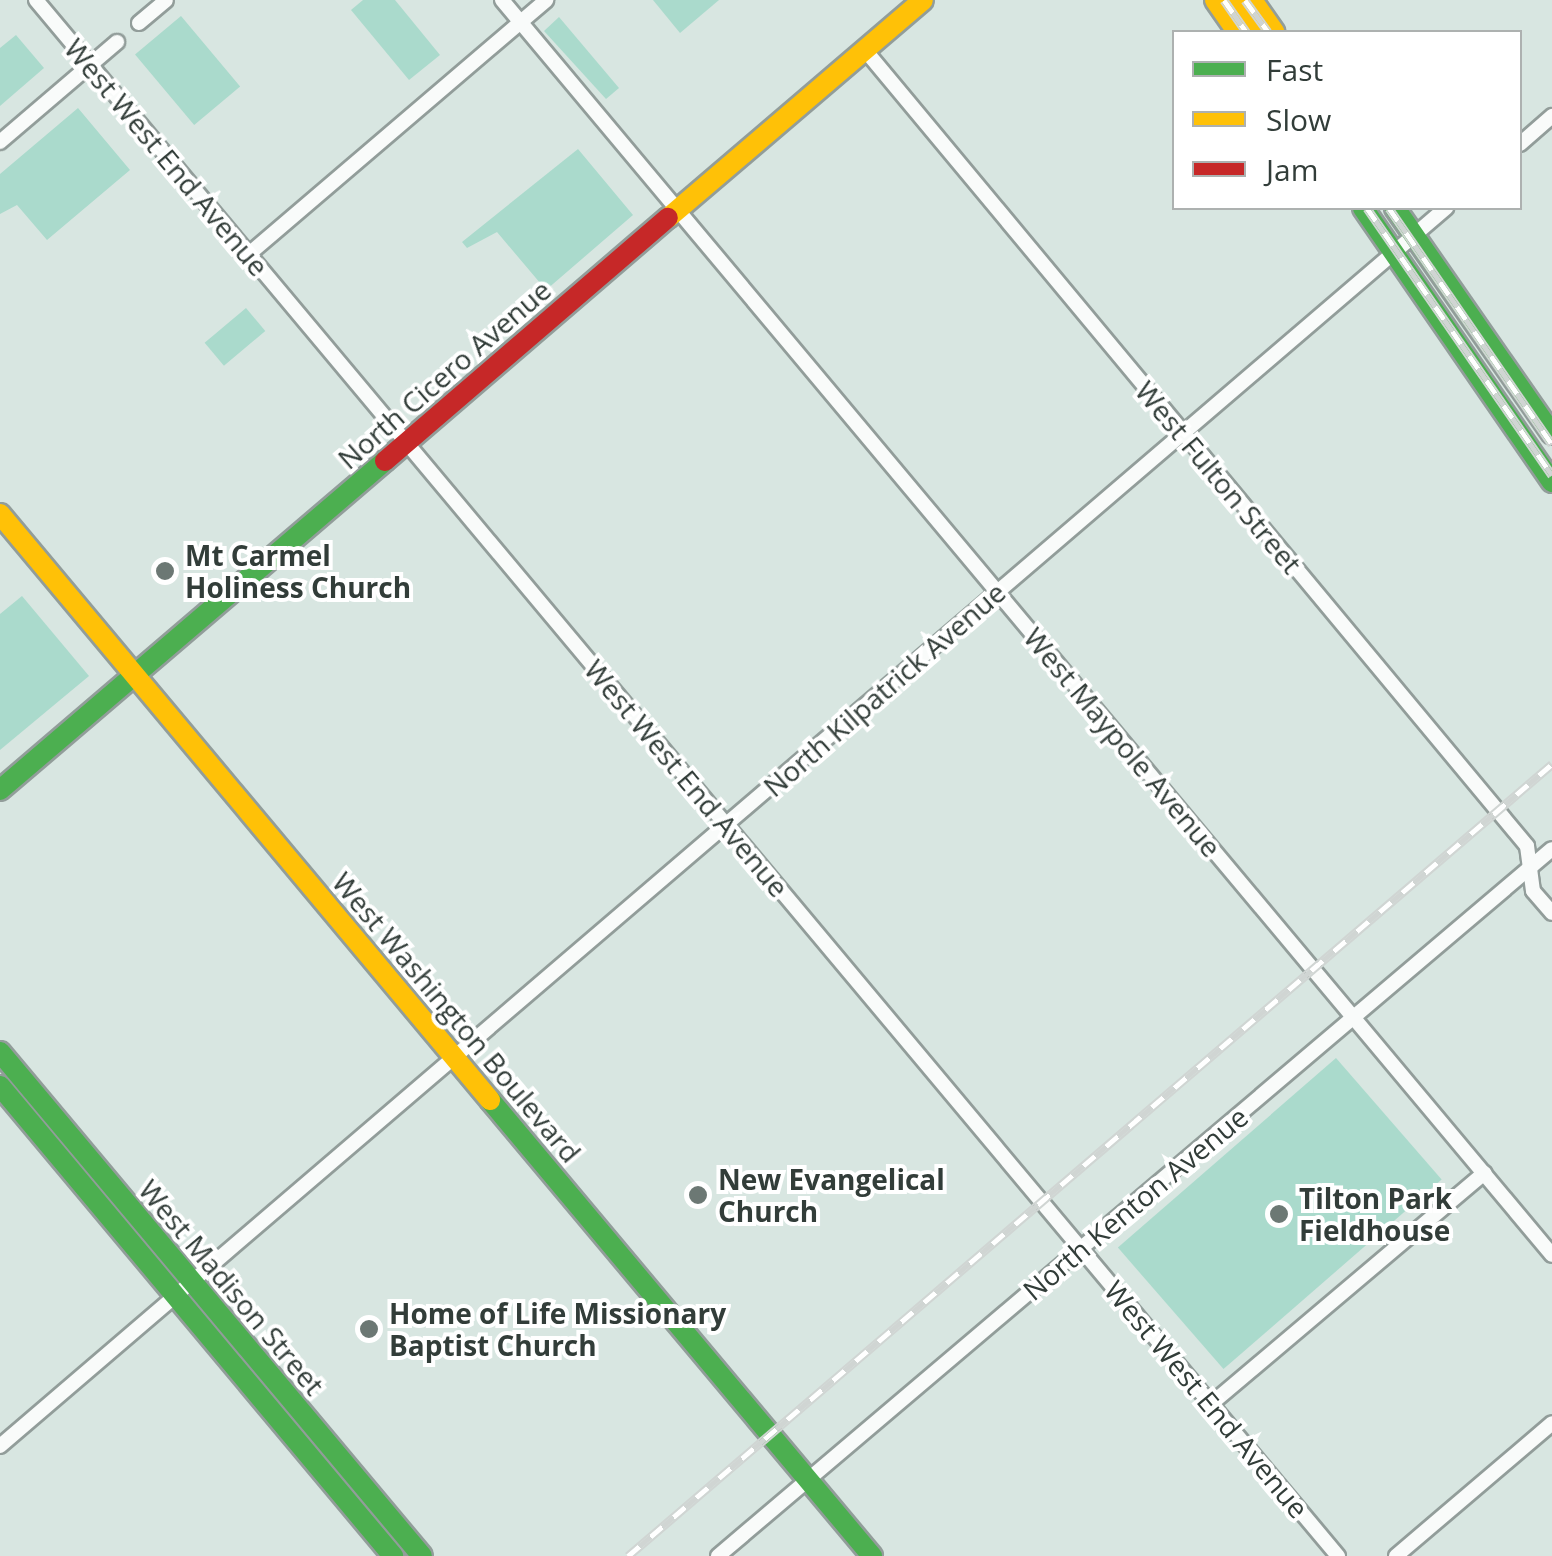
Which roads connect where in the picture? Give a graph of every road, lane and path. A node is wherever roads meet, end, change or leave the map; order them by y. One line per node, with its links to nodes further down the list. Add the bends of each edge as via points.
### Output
1 (36, 0): 16 (street, West West End Avenue)
2 (166, 0): 10 (street)
3 (502, 0): 9 (street, West Maypole Avenue)
4 (546, 0): 9 (street)
5 (923, 0): 15 (main road, North Cicero Avenue)
6 (1215, 0): 11 (main road)
7 (1235, 0): 12 (main road)
8 (1252, 0): 13 (main road)
9 (520, 22): 20 (street, West Maypole Avenue); 26 (street)
10 (139, 23)
11 (1237, 30)
12 (1256, 30)
13 (1273, 30)
14 (117, 42): 16 (street)
15 (865, 50): 20 (main road, North Cicero Avenue); 27 (street, West Fulton Street)
16 (90, 65): 18 (street); 26 (street, West West End Avenue)
17 (1552, 116): 19 (street)
18 (0, 142)
19 (1522, 142)
20 (678, 210): 29 (main road, North Cicero Avenue); 33 (street, West Maypole Avenue)
21 (1365, 210): 25 (main road)
22 (1379, 210): 25 (main road)
23 (1396, 210): 25 (main road)
24 (1444, 210): 25 (street, North Kilpatrick Avenue)
25 (1404, 244): 27 (street, North Kilpatrick Avenue); 28 (main road); 30 (main road); 31 (main road)
26 (248, 254): 29 (street, West West End Avenue)
27 (1182, 434): 33 (street, North Kilpatrick Avenue); 38 (street, West Fulton Street, via 1527,846)
28 (1552, 434)
29 (406, 442): 34 (main road, North Cicero Avenue); 36 (street, West West End Avenue)
30 (1552, 459)
31 (1552, 482)
32 (0, 514): 34 (main road, West Washington Boulevard)
33 (998, 592): 36 (street, North Kilpatrick Avenue); 40 (street, West Maypole Avenue)
34 (136, 674): 35 (main road, North Cicero Avenue); 42 (main road, West Washington Boulevard)
35 (0, 790)
36 (726, 825): 42 (street, North Kilpatrick Avenue); 45 (street, West West End Avenue)
37 (1552, 849): 38 (street, North Kenton Avenue)
38 (1529, 868): 39 (street, West Fulton Street, via 1533,891); 40 (street, North Kenton Avenue)
39 (1552, 914)
40 (1354, 1018): 44 (street, West Maypole Avenue); 45 (street, North Kenton Avenue)
41 (0, 1052): 47 (main road, West Madison Street)
42 (455, 1057): 47 (street, North Kilpatrick Avenue); 51 (main road, West Washington Boulevard)
43 (0, 1086): 47 (main road, West Madison Street)
44 (1484, 1173): 46 (street, West Maypole Avenue); 48 (street)
45 (1081, 1249): 48 (street, West West End Avenue); 51 (street, North Kenton Avenue)
46 (1552, 1255)
47 (184, 1289): 50 (street, North Kilpatrick Avenue); 52 (main road, West Madison Street); 53 (main road, West Madison Street)
48 (1211, 1404): 56 (street, West West End Avenue)
49 (1552, 1424): 57 (street)
50 (0, 1446)
51 (807, 1479): 54 (street, North Kenton Avenue); 55 (main road, West Washington Boulevard)
52 (394, 1556)
53 (422, 1556)
54 (718, 1556)
55 (872, 1556)
56 (1338, 1556)
57 (1396, 1556)

